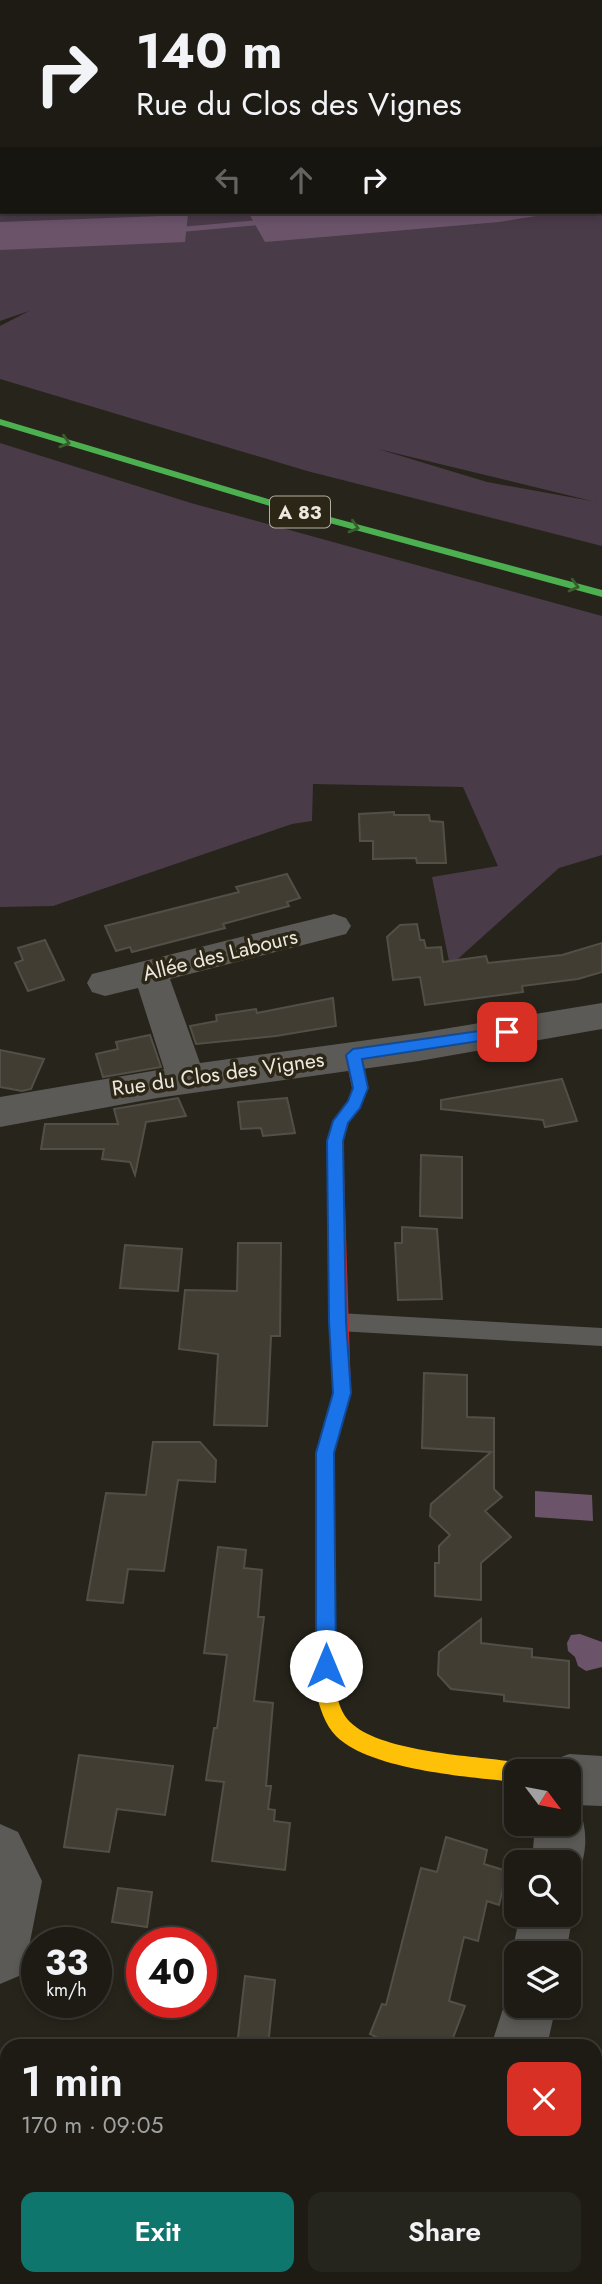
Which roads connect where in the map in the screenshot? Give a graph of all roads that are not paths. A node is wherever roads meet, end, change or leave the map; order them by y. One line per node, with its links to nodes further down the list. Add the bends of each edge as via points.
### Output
1 (0, 422): 2 (main road, A 83, one-way to 2, via 291,509)
2 (602, 594)
3 (334, 926): 4 (street, Allée des Labours)
4 (150, 972): 5 (street, Allée des Labours); 8 (street)
5 (105, 983)
6 (602, 1016): 7 (street, Rue du Clos des Vignes)
7 (353, 1055): 8 (street, Rue du Clos des Vignes); 10 (main road, via 360,1088 335,1141)
8 (183, 1078): 9 (street, Rue du Clos des Vignes)
9 (0, 1112)
10 (338, 1322): 11 (lane); 12 (main road, via 342,1393 325,1453 326,1692 331,1713 343,1731 381,1750)
11 (602, 1337)
12 (504, 1770)
13 (581, 1780): 14 (street)
14 (602, 1781)
15 (0, 1850): 16 (street, via 16,1881)
16 (0, 1957)
17 (526, 2018): 18 (street)
18 (521, 2039)

